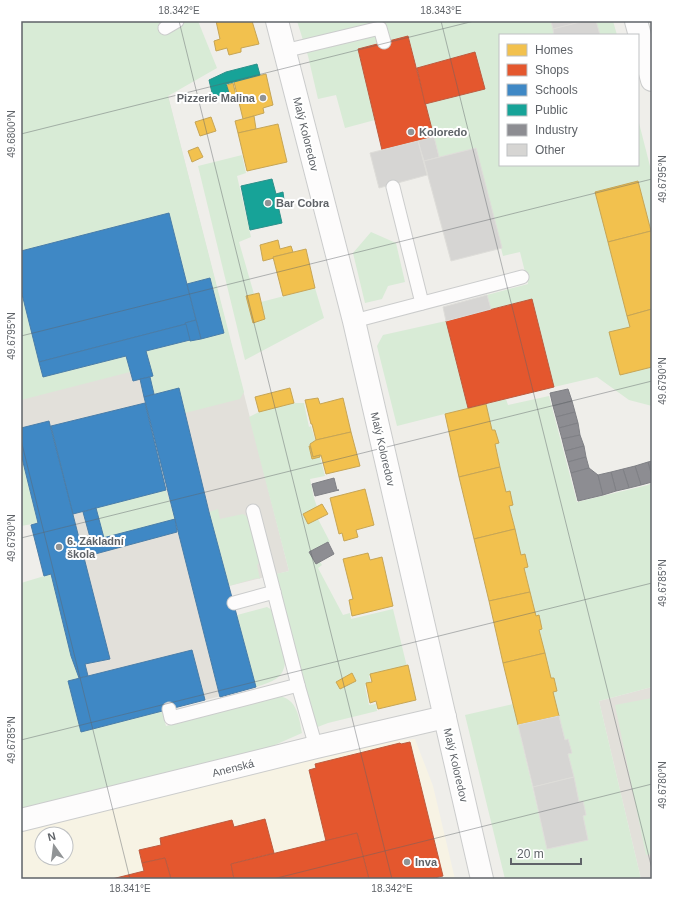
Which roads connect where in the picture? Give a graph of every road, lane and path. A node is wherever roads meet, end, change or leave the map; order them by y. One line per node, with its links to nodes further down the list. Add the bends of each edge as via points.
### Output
1 (177, 21): 4 (lane)
2 (276, 21): 6 (street, Malý Koloredov)
3 (636, 21): 7 (street)
4 (165, 28)
5 (384, 42): 6 (lane, via 380,28)
6 (284, 51): 11 (street, Malý Koloredov)
7 (652, 80)
8 (394, 187): 10 (lane)
9 (522, 277): 10 (lane)
10 (422, 303): 11 (lane)
11 (354, 321): 17 (street, Malý Koloredov)
12 (253, 511): 13 (lane)
13 (274, 592): 14 (lane); 15 (lane)
14 (234, 603)
15 (298, 685): 16 (lane, via 170,718); 18 (lane)
16 (169, 710)
17 (445, 717): 18 (street, Anenská); 20 (street, Malý Koloredov)
18 (316, 747): 19 (street, Anenská)
19 (21, 820)
20 (482, 879)

